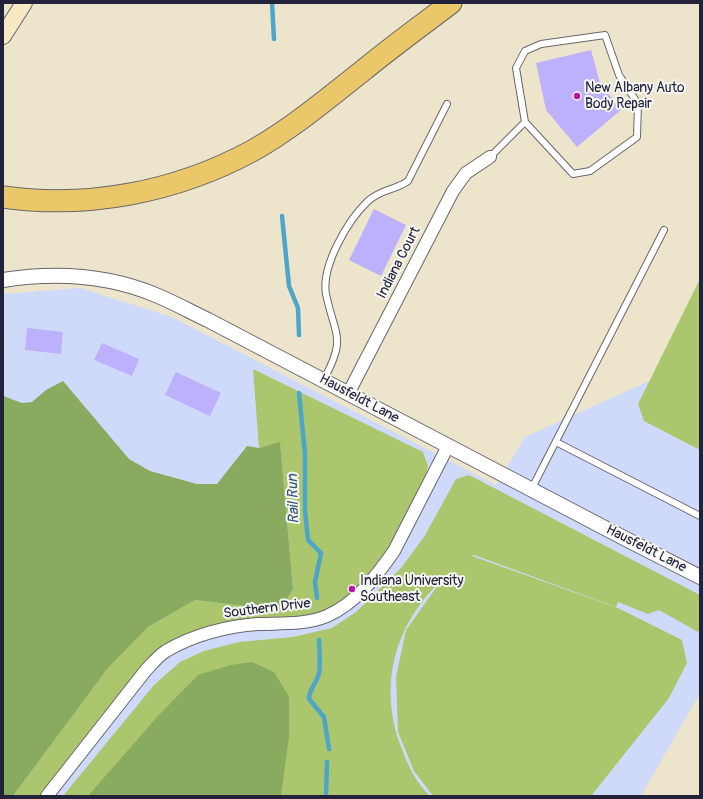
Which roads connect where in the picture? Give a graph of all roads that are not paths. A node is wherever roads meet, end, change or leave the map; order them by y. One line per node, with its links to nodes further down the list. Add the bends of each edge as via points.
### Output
1 (24, 3): 3 (main road)
2 (451, 3): 7 (highway, via 288,128 217,169 145,192 110,198 44,200)
3 (3, 36)
4 (447, 104): 10 (lane, via 408,181 402,186 384,190 366,202 347,229 330,262 326,275 326,293 338,333 338,344 335,357)
5 (525, 122): 5 (lane, via 572,174 590,172 637,137 638,104 619,75 605,35 541,44 525,51 516,68); 6 (lane)
6 (490, 157): 11 (street, Indiana Court, via 466,173 453,191)
7 (3, 197)
8 (664, 230): 12 (lane)
9 (3, 280): 10 (street, Hausfeldt Lane, via 51,275 104,280 131,287 158,296 208,320)
10 (323, 381): 11 (street, Hausfeldt Lane)
11 (348, 394): 13 (street, Hausfeldt Lane)
12 (556, 442): 14 (lane); 15 (lane)
13 (448, 446): 14 (street, Hausfeldt Lane); 17 (street, Southern Drive, via 394,551 357,596 326,616 297,623 257,624 223,629 164,652 146,670)
14 (532, 490): 16 (street, Hausfeldt Lane)
15 (700, 516)
16 (700, 577)
17 (47, 796)

